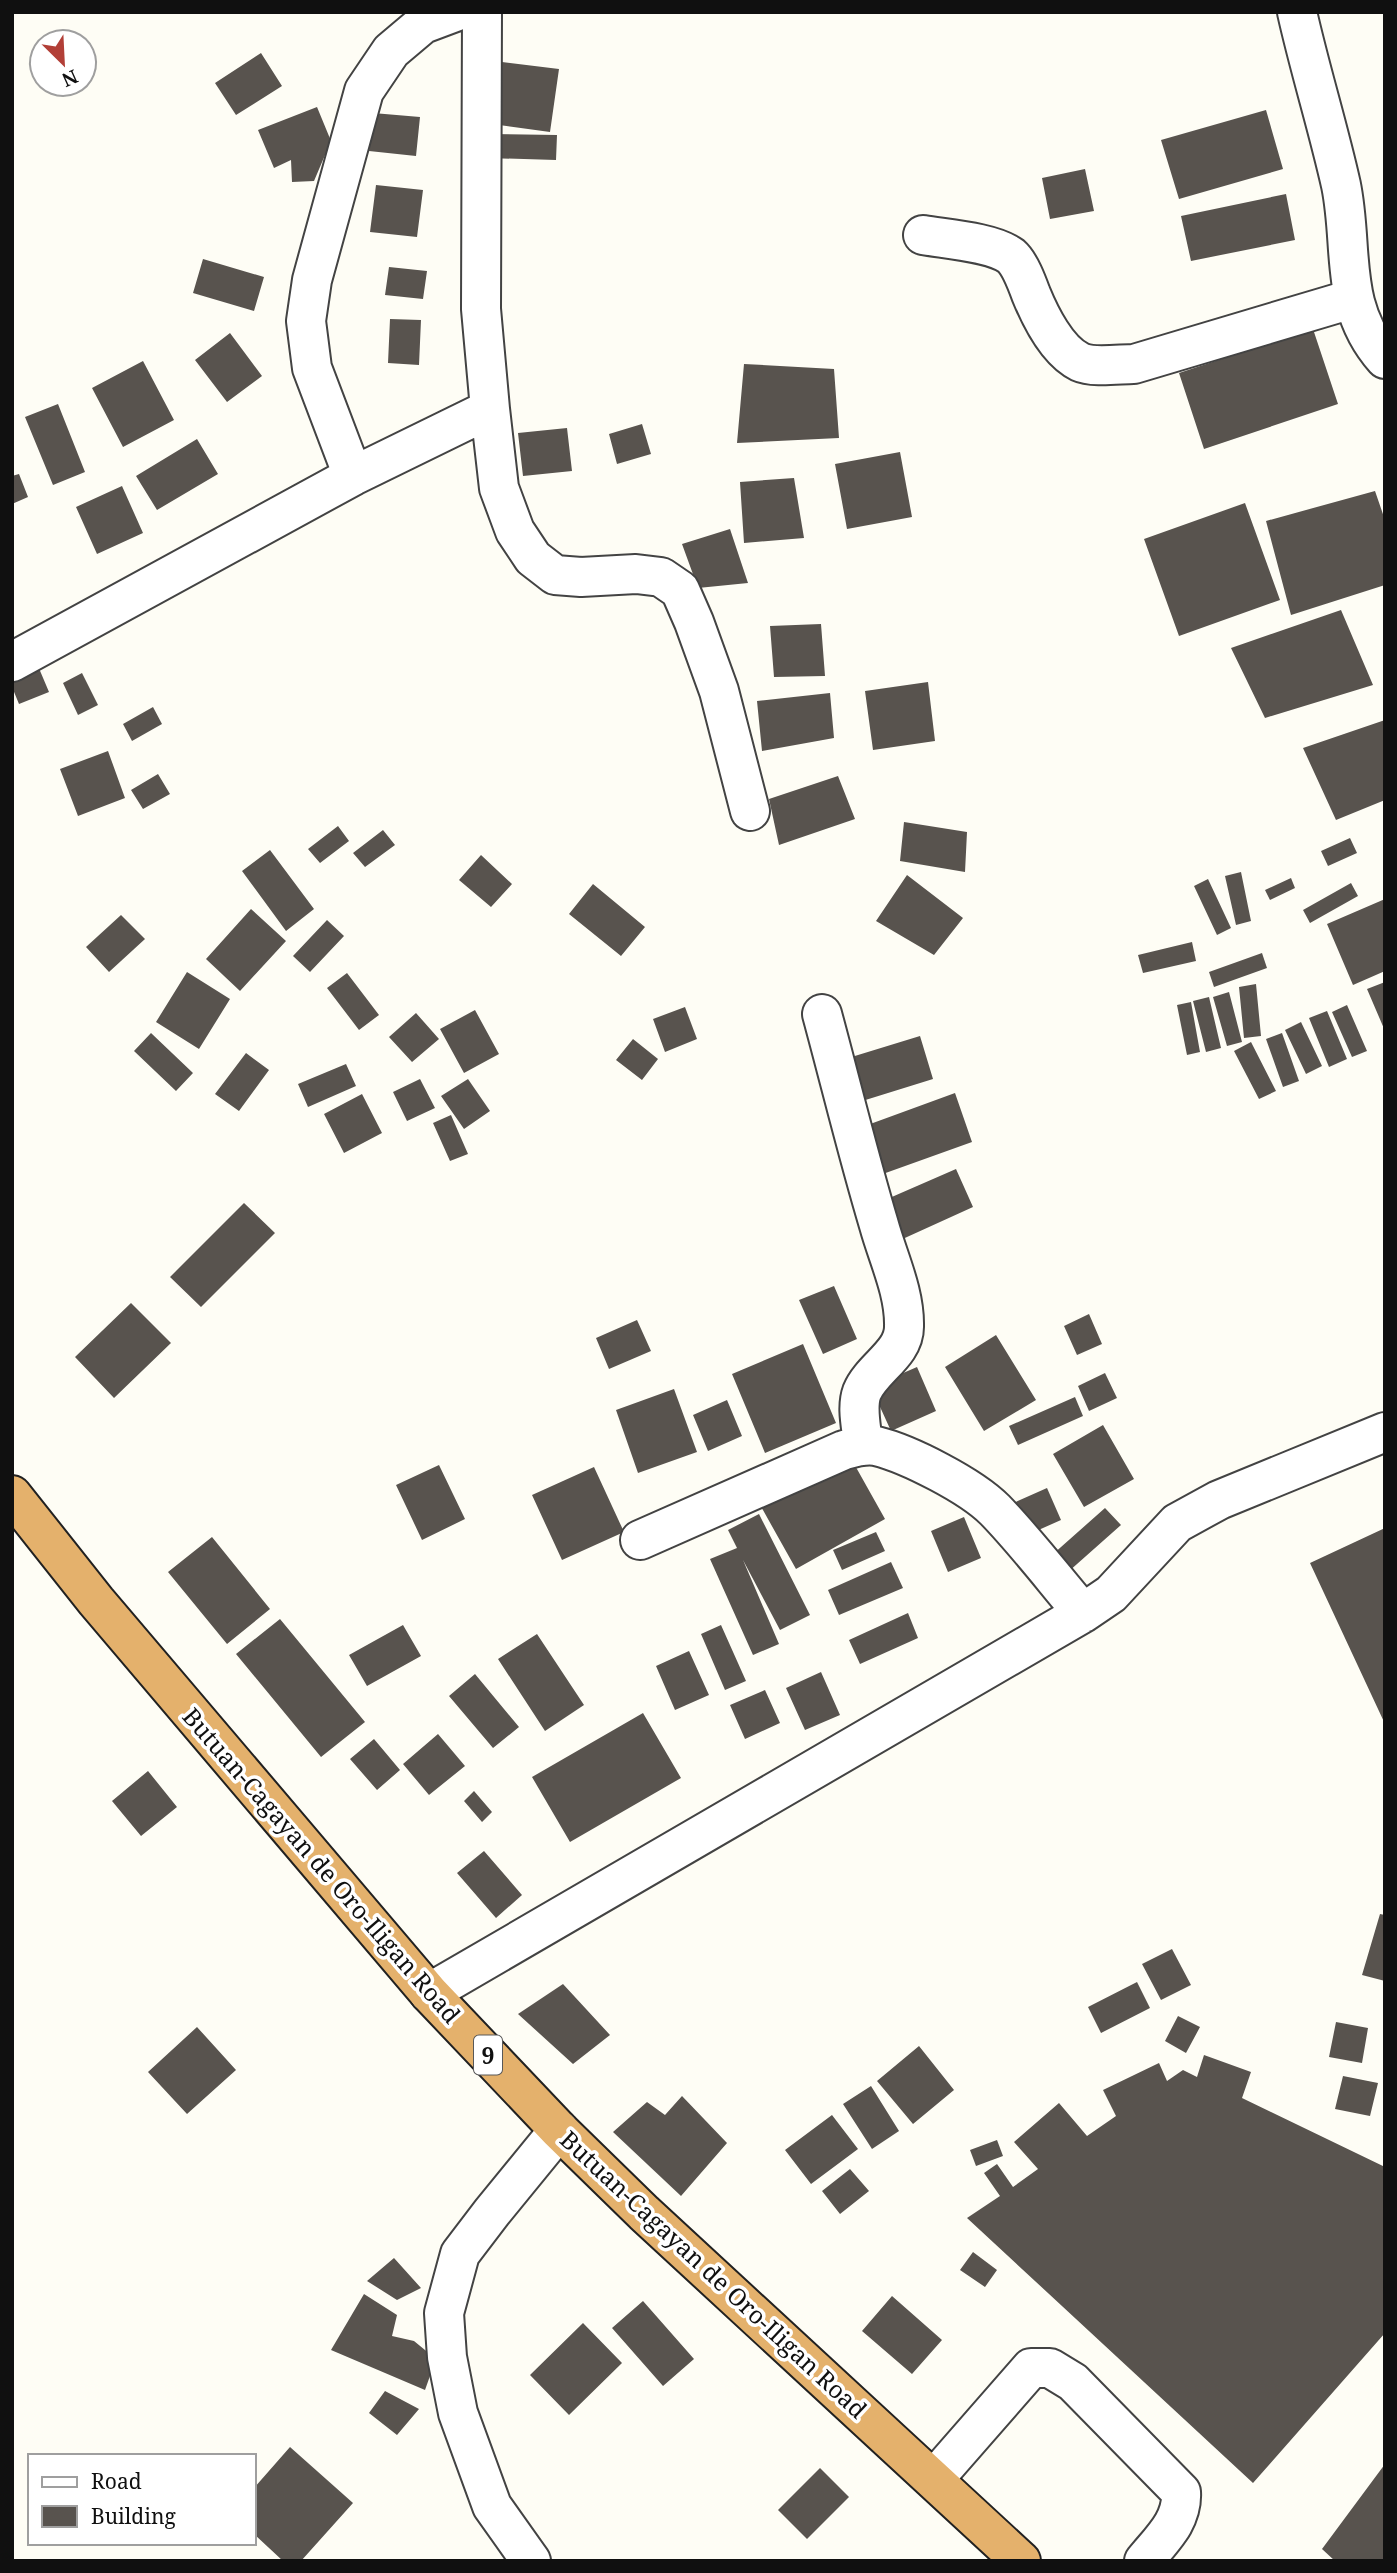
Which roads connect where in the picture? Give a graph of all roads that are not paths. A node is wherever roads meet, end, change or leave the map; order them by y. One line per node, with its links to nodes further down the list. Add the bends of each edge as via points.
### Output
1 (456, 12): 8 (street, via 423,24 391,51 364,91 312,280 306,321 312,368)
2 (482, 12): 7 (street, via 481,309)
3 (1297, 12): 5 (street, via 1341,187)
4 (923, 235): 5 (street, via 981,244 1012,257 1054,340 1081,362 1134,364)
5 (1352, 299): 6 (street, via 1370,342)
6 (1385, 359)
7 (490, 409): 8 (street); 10 (street, via 499,488 515,531 533,558 555,575 581,578 636,573 661,577 680,590 719,691)
8 (353, 476): 9 (street)
9 (12, 662)
10 (750, 811)
11 (822, 1014): 13 (street, via 901,1296 905,1325 903,1340 873,1373 862,1394)
12 (1385, 1432): 16 (street, via 1219,1500 1177,1523 1111,1594)
13 (863, 1445): 15 (street); 16 (street, via 918,1462 993,1508)
14 (12, 1495): 17 (highway, Butuan-Cagayan de Oro-Iligan Road / 9, via 96,1601)
15 (640, 1540)
16 (1083, 1613): 17 (street)
17 (429, 1993): 18 (highway, Butuan-Cagayan de Oro-Iligan Road / 9)
18 (559, 2130): 19 (highway, Butuan-Cagayan de Oro-Iligan Road / 9, via 643,2213); 20 (street, via 460,2254 444,2313 458,2413 492,2506)
19 (934, 2479): 21 (highway, Butuan-Cagayan de Oro-Iligan Road / 9); 22 (street, via 1031,2368 1050,2368 1073,2382 1181,2492 1182,2507 1175,2523)
20 (531, 2561)
21 (1021, 2561)
22 (1144, 2561)

